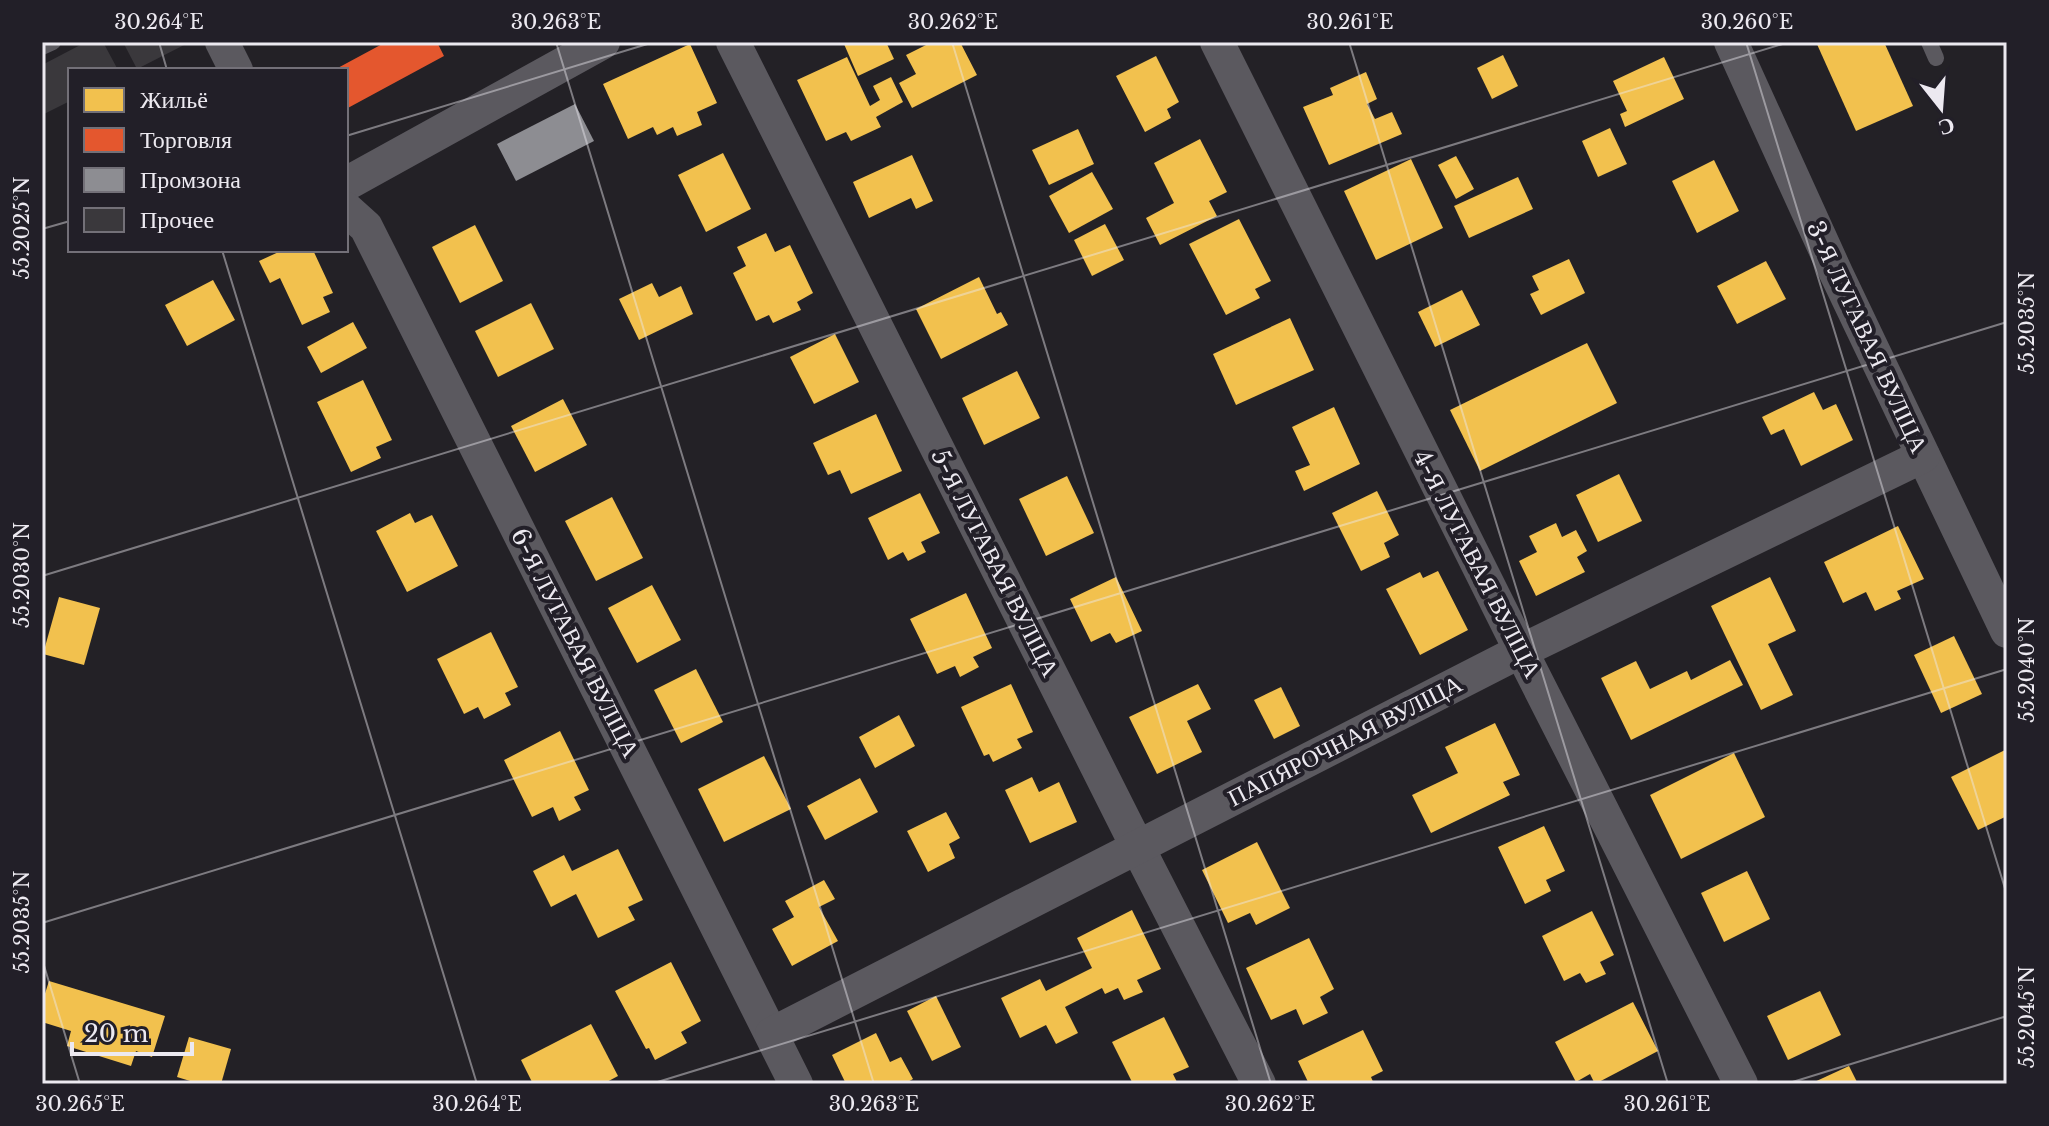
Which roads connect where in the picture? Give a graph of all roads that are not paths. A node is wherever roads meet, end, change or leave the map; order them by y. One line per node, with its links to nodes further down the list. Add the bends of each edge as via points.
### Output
1 (53, 42): 8 (lane)
2 (222, 42): 10 (street)
3 (603, 42): 11 (street)
4 (733, 42): 16 (street, 5-Я ЛУГАВАЯ ВУЛІЦА)
5 (1217, 42): 15 (street, 4-Я ЛУГАВАЯ ВУЛІЦА)
6 (1731, 42): 13 (street, 3-Я ЛУГАВАЯ ВУЛІЦА)
7 (1929, 42): 9 (lane)
8 (42, 47)
9 (1936, 58)
10 (235, 68)
11 (348, 183)
12 (348, 211): 17 (street, 6-Я ЛУГАВАЯ ВУЛІЦА, via 366,227)
13 (1923, 456): 14 (street, 3-Я ЛУГАВАЯ ВУЛІЦА); 15 (street, ПАПЯРОЧНАЯ ВУЛІЦА)
14 (2007, 631)
15 (1521, 651): 16 (street, ПАПЯРОЧНАЯ ВУЛІЦА); 20 (street, 4-Я ЛУГАВАЯ ВУЛІЦА)
16 (1138, 848): 17 (street, ПАПЯРОЧНАЯ ВУЛІЦА); 19 (street, 5-Я ЛУГАВАЯ ВУЛІЦА)
17 (772, 1034): 18 (street, 6-Я ЛУГАВАЯ ВУЛІЦА)
18 (796, 1084)
19 (1259, 1084)
20 (1741, 1084)

